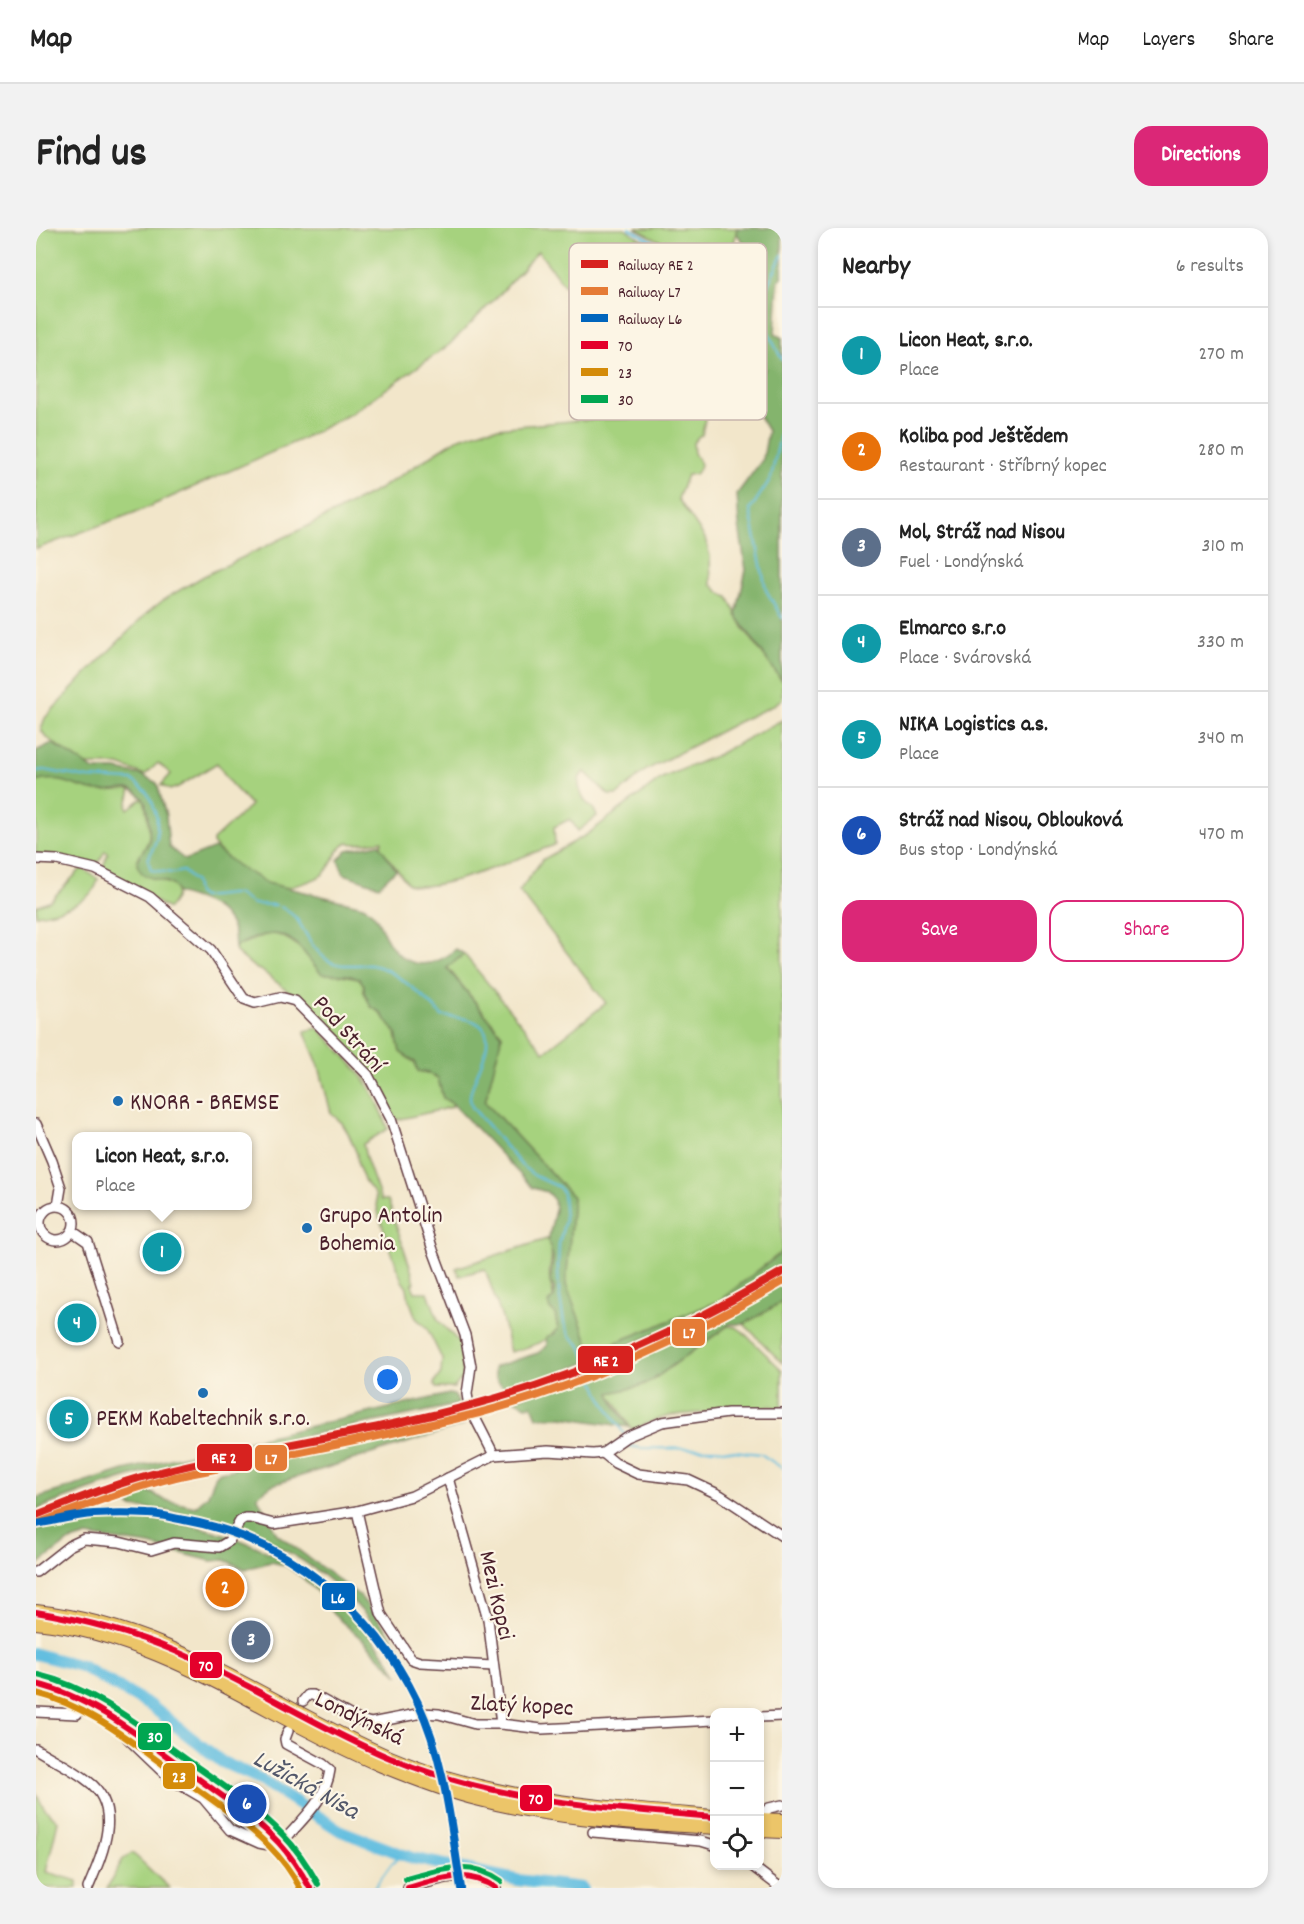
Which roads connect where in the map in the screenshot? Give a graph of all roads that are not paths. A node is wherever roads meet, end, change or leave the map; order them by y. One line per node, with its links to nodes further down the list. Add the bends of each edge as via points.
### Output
1 (36, 859): 8 (street, Pod Strání, via 95,869 150,897 211,950 244,999 255,1004 280,997 295,1001 368,1075 391,1119 465,1335 471,1366 467,1394 471,1415)
2 (36, 1124): 3 (street, via 61,1188)
3 (58, 1206): 4 (street, via 73,1216); 4 (street, via 44,1212 42,1230 56,1240)
4 (72, 1231): 5 (street, via 88,1242)
5 (119, 1341)
6 (782, 1413): 7 (street, via 728,1413 662,1422 626,1437)
7 (603, 1453): 8 (street, via 548,1451); 11 (street, via 638,1474 688,1480 720,1495)
8 (494, 1455): 9 (street)
9 (448, 1478): 10 (street, via 412,1496); 15 (street, Mezi Kopci, via 488,1619)
10 (357, 1511): 12 (street, via 274,1524 245,1518 229,1541 219,1547 174,1544 151,1550 84,1539); 15 (street, via 381,1614 411,1659)
11 (782, 1536)
12 (36, 1572)
13 (36, 1612): 28 (highway, Londýnská, via 87,1620 155,1641 390,1758 460,1783 551,1802)
14 (36, 1622): 30 (highway, Londýnská, via 90,1631 165,1657 371,1760 469,1796 571,1815)
15 (493, 1666): 24 (street, Mezi Kopci)
16 (36, 1684): 22 (street, via 48,1686)
17 (303, 1701): 24 (street, Zlatý kopec, via 313,1695 371,1723 423,1713 475,1724)
18 (36, 1712): 19 (street)
19 (77, 1714)
20 (782, 1716): 21 (street)
21 (764, 1717)
22 (115, 1720): 32 (street, via 245,1813); 32 (street, via 122,1733 170,1778 203,1798 230,1830 260,1843)
23 (710, 1720): 24 (street, Zlatý kopec, via 542,1729)
24 (501, 1724)
25 (288, 1731): 32 (street, Londýnská, via 286,1744 330,1770 315,1807)
26 (36, 1749): 35 (street, via 87,1779 105,1801 108,1830)
27 (782, 1805): 29 (street, via 769,1808)
28 (710, 1817)
29 (769, 1824)
30 (710, 1827)
31 (593, 1832): 33 (street)
32 (281, 1844): 36 (street)
33 (710, 1844)
34 (758, 1870): 39 (street)
35 (88, 1888)
36 (310, 1888)
37 (408, 1888): 38 (street, via 469,1877)
38 (496, 1888)
39 (781, 1888)

